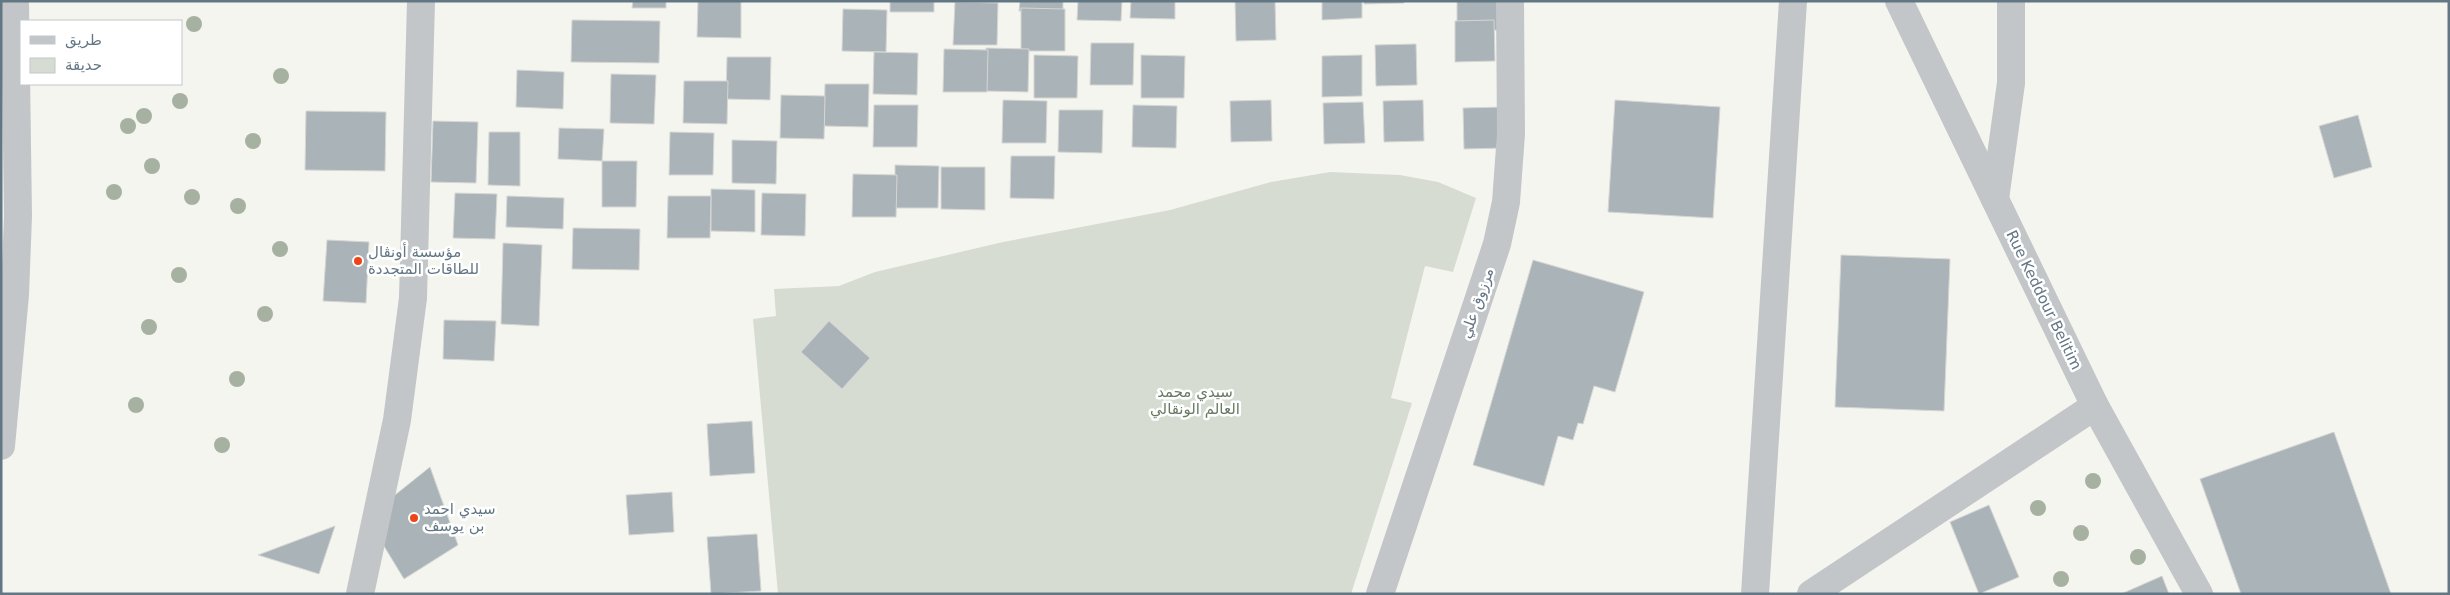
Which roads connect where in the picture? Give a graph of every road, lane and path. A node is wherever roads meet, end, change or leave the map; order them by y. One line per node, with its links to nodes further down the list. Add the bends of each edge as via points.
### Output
1 (15, 1): 9 (street, via 18,216 15,295)
2 (421, 1): 10 (street, via 413,298 397,420)
3 (1510, 1): 11 (street, مرزوق علي, via 1510,134 1506,202 1497,244)
4 (1794, 1): 12 (street)
5 (1899, 1): 7 (street, Rue Keddour Belitim)
6 (2011, 1): 7 (street, via 2011,83)
7 (1995, 199): 8 (street, Rue Keddour Belitim)
8 (2096, 406): 13 (street); 14 (street, Rue Keddour Belitim)
9 (1, 446)
10 (360, 594)
11 (1380, 594)
12 (1755, 594)
13 (1811, 594)
14 (2199, 594)

